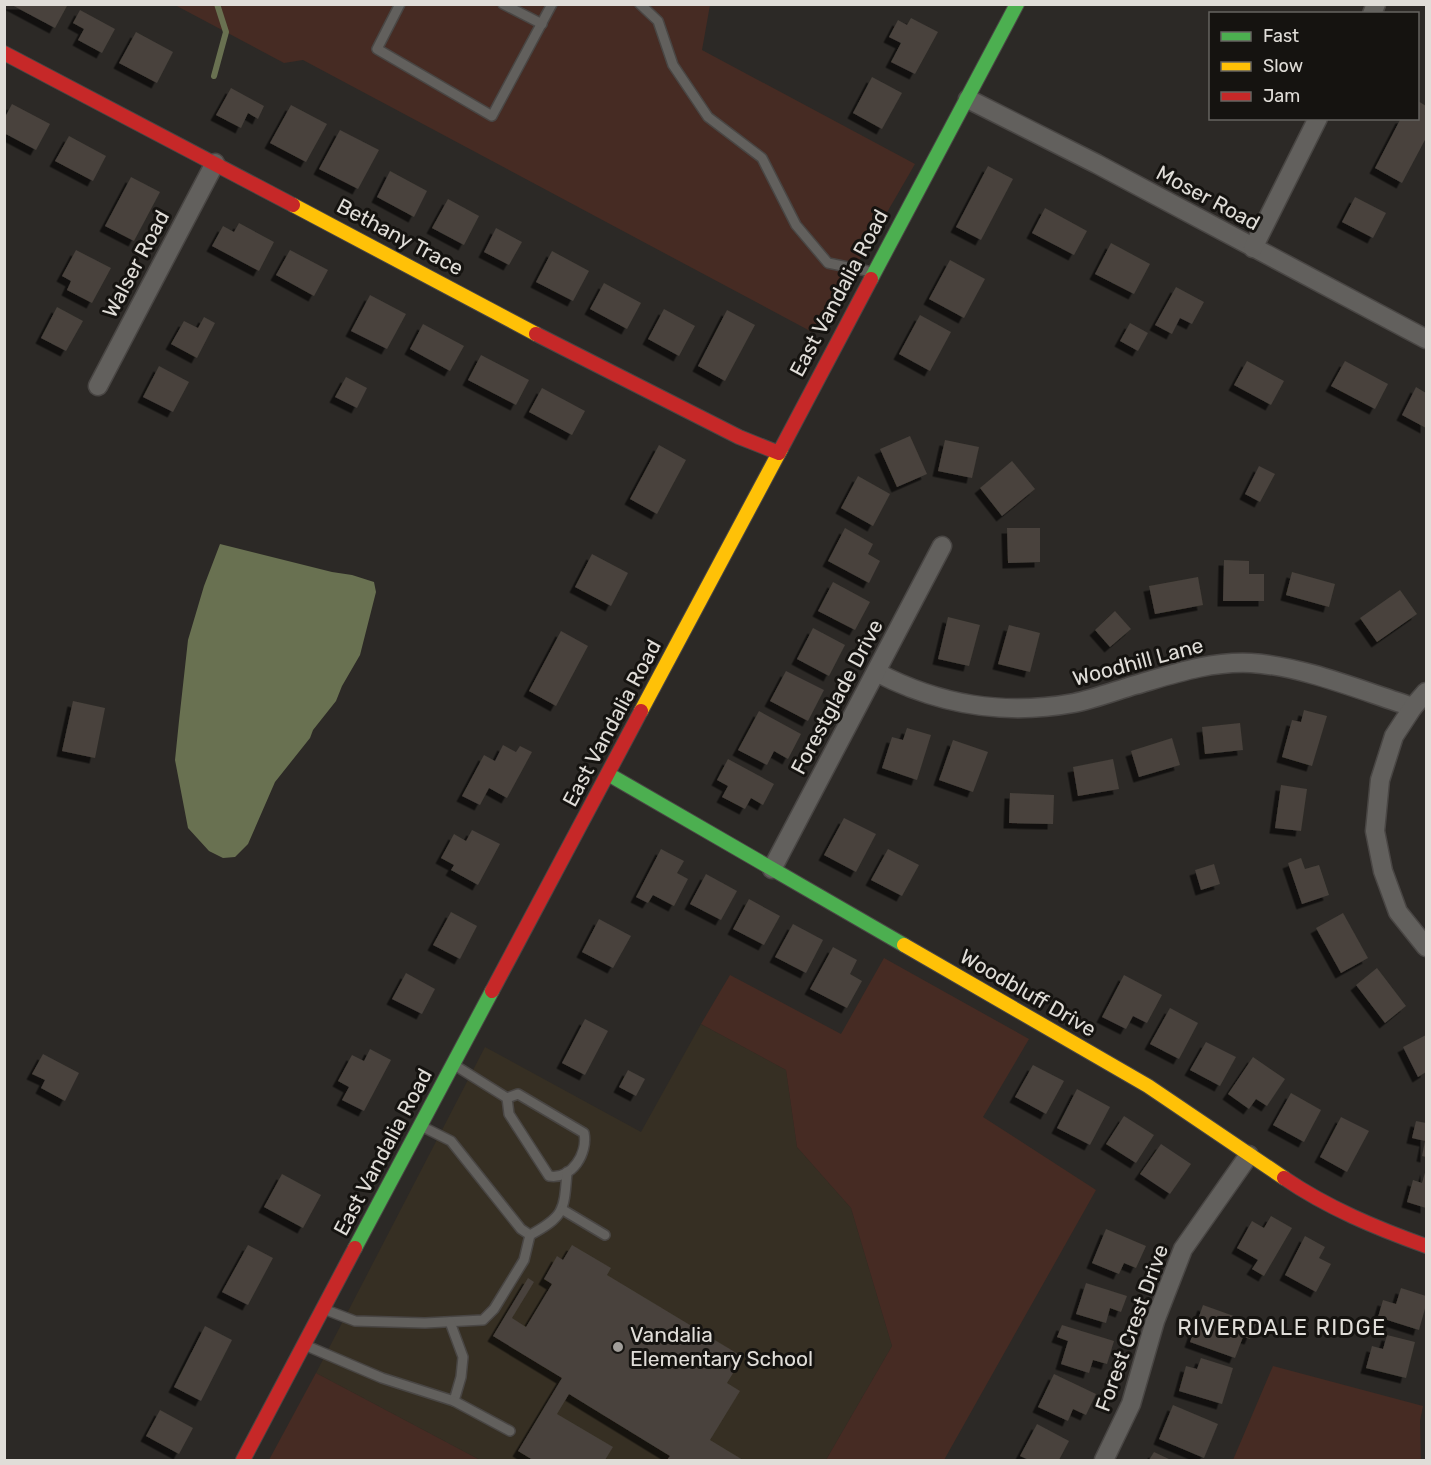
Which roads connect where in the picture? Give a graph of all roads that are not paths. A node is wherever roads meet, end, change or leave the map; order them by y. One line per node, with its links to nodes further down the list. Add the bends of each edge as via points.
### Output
1 (400, 4): 6 (lane, via 377,50 492,116)
2 (503, 4): 6 (lane)
3 (552, 4): 6 (lane)
4 (640, 4): 12 (lane, via 658,21 673,65 708,117 762,158 796,225 828,263)
5 (1017, 4): 8 (street, East Vandalia Road)
6 (542, 24)
7 (4, 53): 10 (street, Bethany Trace)
8 (968, 99): 11 (street, Moser Road); 12 (street, East Vandalia Road)
9 (1317, 120): 11 (street)
10 (215, 163): 14 (street, Walser Road); 15 (street, Bethany Trace, via 543,337 739,437)
11 (1253, 248): 13 (street, Moser Road)
12 (874, 273): 15 (street, East Vandalia Road)
13 (1426, 339)
14 (98, 386)
15 (779, 453): 20 (street, East Vandalia Road)
16 (942, 546): 17 (street, Forestglade Drive)
17 (876, 672): 19 (street, Woodhill Lane, via 906,688 958,703 1021,710 1075,703 1202,666 1251,663 1306,673); 21 (street, Forestglade Drive)
18 (1426, 692): 19 (street)
19 (1413, 707): 22 (street, via 1394,736 1383,769 1375,831 1383,871 1398,912)
20 (608, 774): 21 (street, Woodbluff Drive); 23 (street, East Vandalia Road)
21 (772, 869): 26 (street, Woodbluff Drive, via 1148,1086)
22 (1426, 948)
23 (454, 1065): 24 (lane); 25 (street, East Vandalia Road)
24 (507, 1098): 27 (lane, via 509,1114 549,1176); 27 (lane, via 518,1094 584,1133 582,1154 577,1165)
25 (421, 1126): 29 (lane, via 451,1141 521,1229); 32 (street, East Vandalia Road)
26 (1249, 1155): 31 (street, Woodbluff Drive, via 1308,1194 1370,1226); 38 (street, Forest Crest Drive, via 1183,1249 1155,1321 1131,1404)
27 (567, 1172): 28 (lane)
28 (563, 1210): 29 (lane); 30 (lane)
29 (530, 1235): 33 (lane, via 524,1260 494,1309 483,1320)
30 (604, 1235)
31 (1426, 1246)
32 (323, 1309): 33 (lane, via 355,1321); 34 (street, East Vandalia Road)
33 (450, 1322): 35 (lane, via 464,1358)
34 (304, 1345): 35 (lane, via 382,1378); 37 (street, East Vandalia Road)
35 (454, 1401): 36 (lane)
36 (510, 1431)
37 (243, 1461)
38 (1104, 1461)

